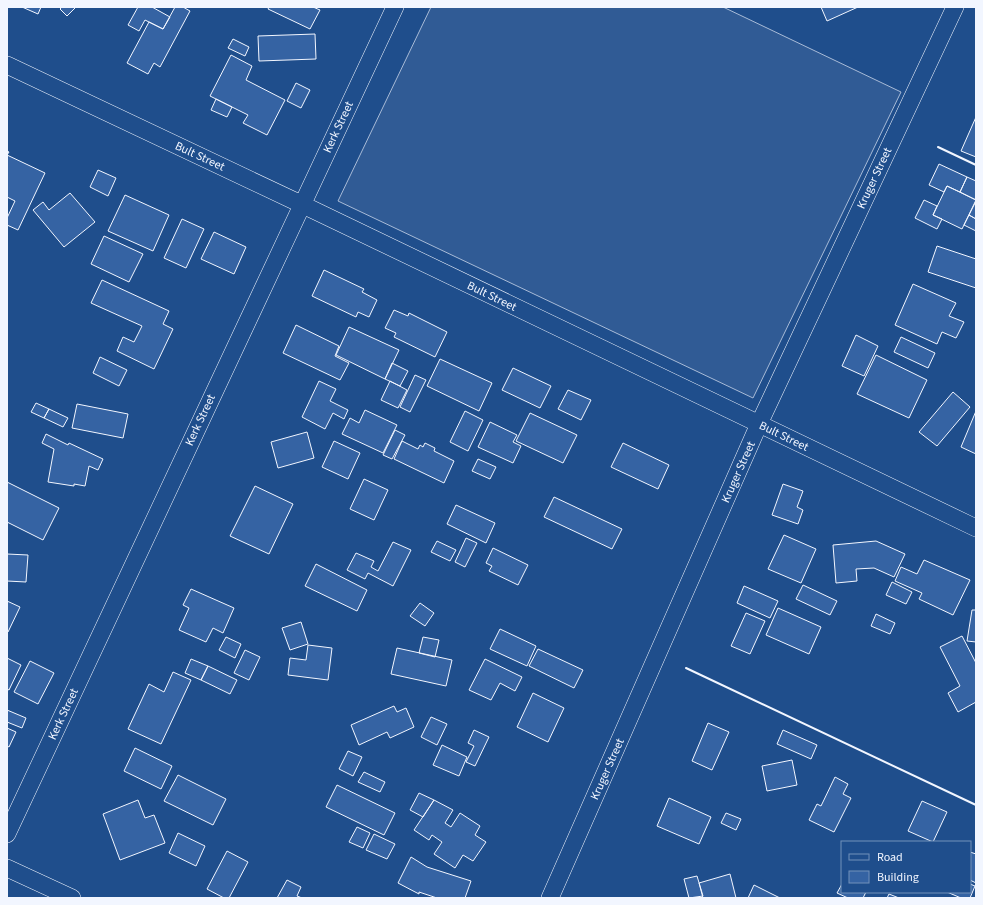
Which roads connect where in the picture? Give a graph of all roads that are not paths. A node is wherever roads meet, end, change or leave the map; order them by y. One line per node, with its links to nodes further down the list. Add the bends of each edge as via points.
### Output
1 (395, 7): 4 (street, Kerk Street)
2 (955, 7): 5 (street, Kruger Street)
3 (7, 65): 4 (street, Bult Street)
4 (301, 204): 5 (street, Bult Street); 7 (street, Kerk Street)
5 (759, 424): 6 (street, Bult Street); 10 (street, Kruger Street)
6 (976, 528)
7 (7, 834)
8 (7, 868): 9 (street)
9 (72, 898)
10 (550, 898)

